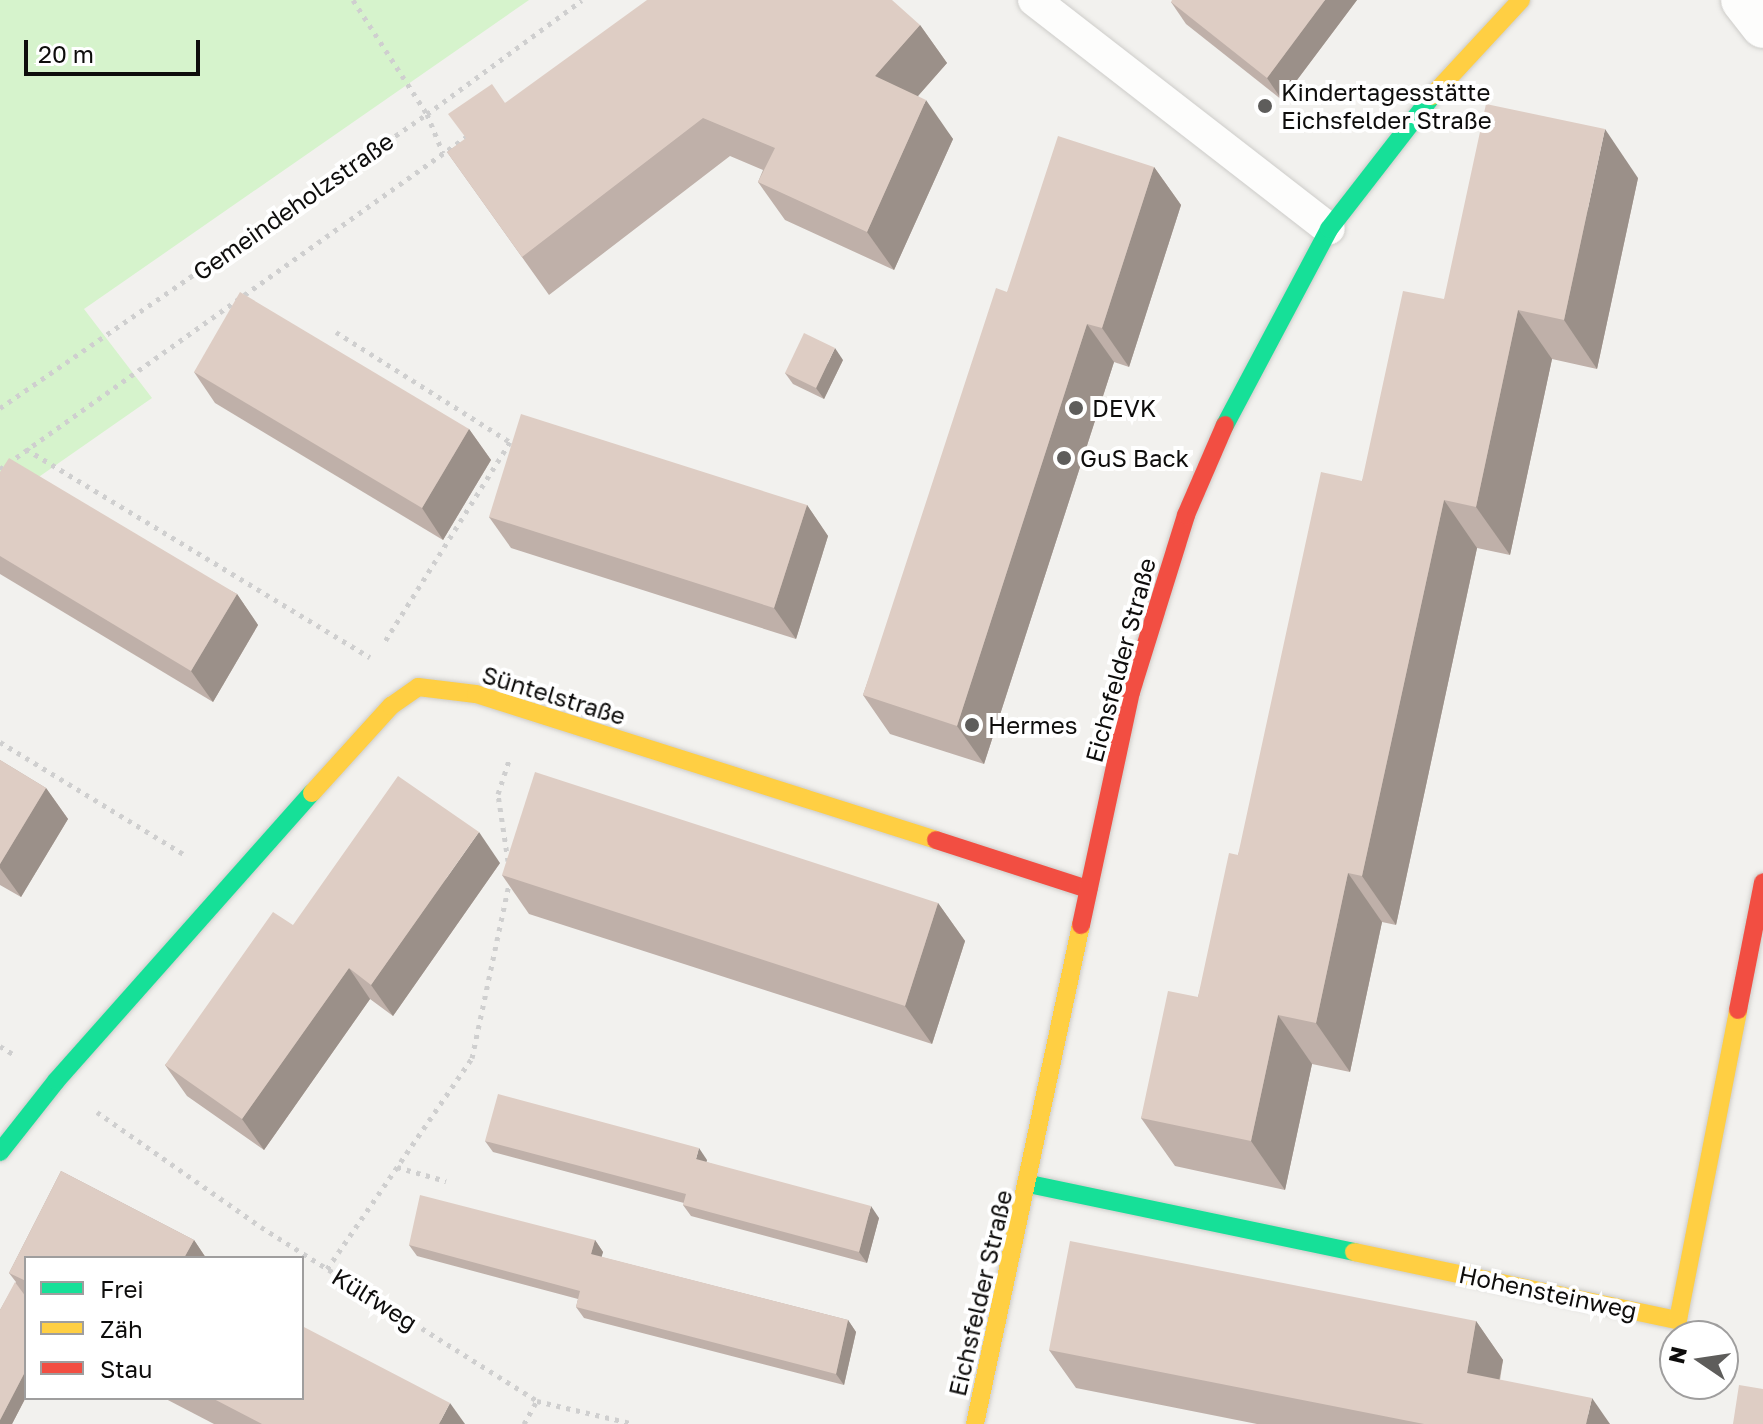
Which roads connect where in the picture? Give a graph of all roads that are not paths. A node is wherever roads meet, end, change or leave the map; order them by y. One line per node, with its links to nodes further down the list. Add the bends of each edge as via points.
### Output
1 (1034, 0): 5 (lane)
2 (1521, 0): 5 (street, Eichsfelder Straße, via 1441,85)
3 (1743, 0): 4 (street)
4 (1763, 26)
5 (1329, 229): 7 (street, Eichsfelder Straße, via 1241,387 1186,515 1131,692)
6 (1763, 882): 9 (street, Hohensteinweg, via 1678,1320)
7 (1088, 889): 8 (street, Süntelstraße, via 476,694 418,687 391,706 230,884); 9 (street, Eichsfelder Straße)
8 (0, 1152)
9 (1029, 1184): 10 (street, Eichsfelder Straße)
10 (975, 1424)

